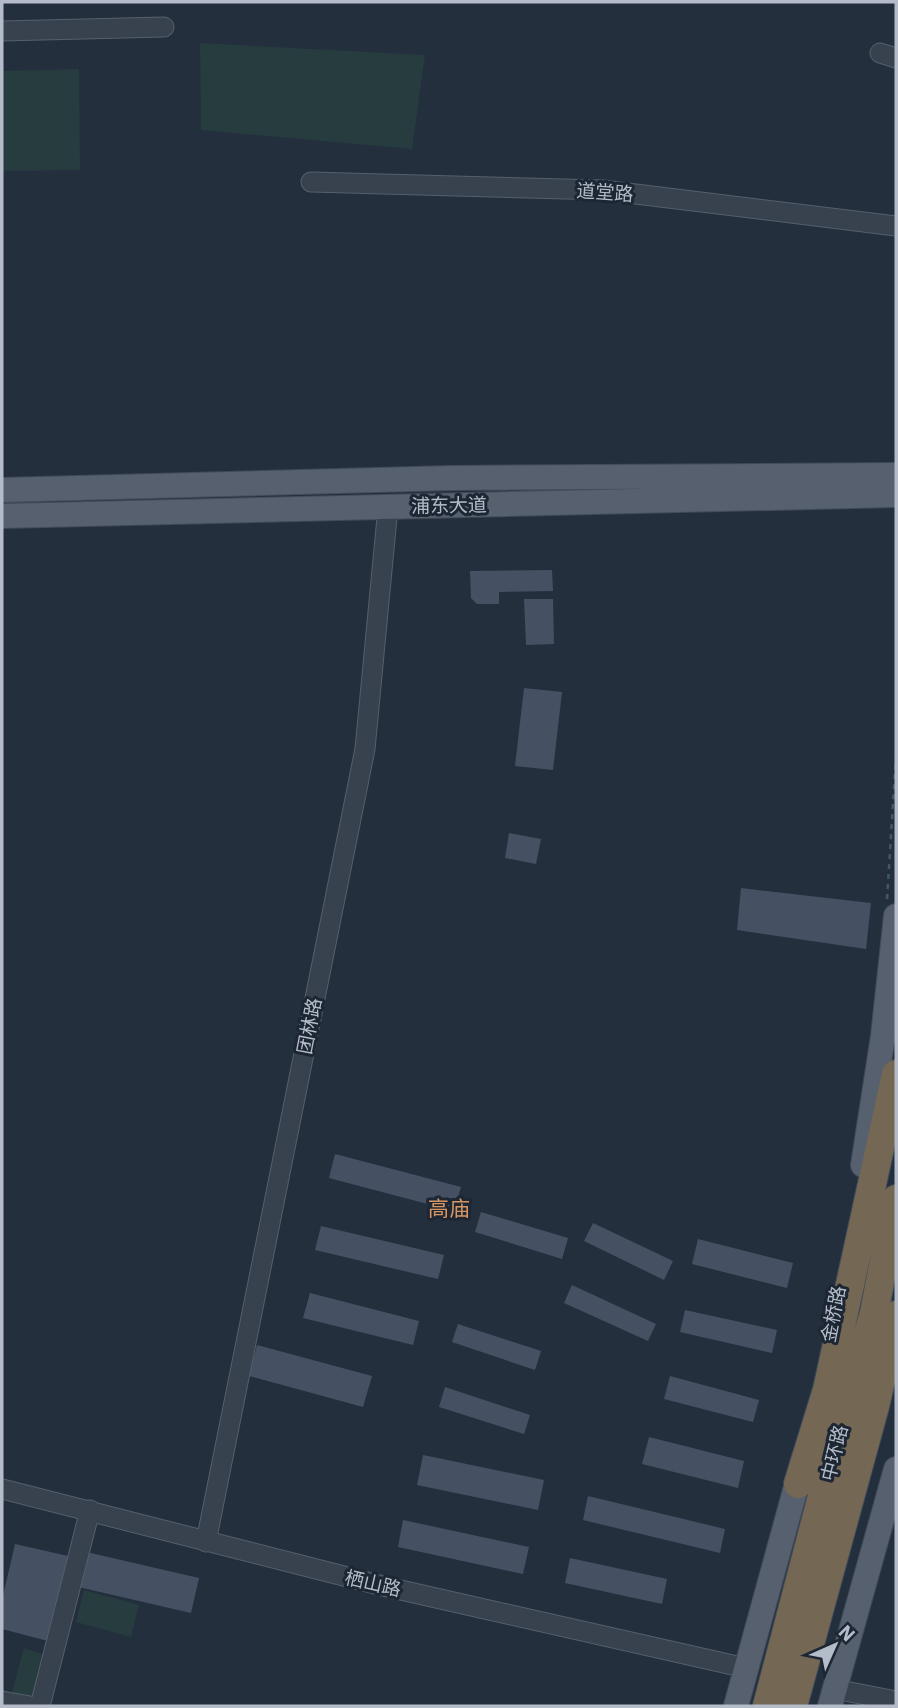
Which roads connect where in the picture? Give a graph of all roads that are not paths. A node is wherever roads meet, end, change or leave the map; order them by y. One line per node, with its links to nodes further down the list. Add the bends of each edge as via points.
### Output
1 (164, 27): 2 (street)
2 (2, 32)
3 (311, 182): 4 (street, 道堂路, via 603,190)
4 (896, 226)
5 (896, 475): 6 (main road, 浦东大道, via 451,478)
6 (2, 490)
7 (896, 495): 8 (main road, 浦东大道)
8 (388, 507): 9 (main road, 浦东大道); 21 (street, 团林路, via 365,749)
9 (2, 516)
10 (891, 912): 18 (main road, 金桥路, via 867,1146)
11 (896, 1074): 18 (highway, via 827,1390)
12 (896, 1093): 16 (highway)
13 (896, 1199): 16 (highway, 中环路, via 874,1313)
14 (896, 1315): 30 (highway, 中环路)
15 (896, 1398): 31 (highway)
16 (841, 1424): 29 (highway, 中环路)
17 (896, 1469): 23 (main road)
18 (798, 1484): 22 (main road, 金桥路)
19 (2, 1489): 20 (street, 栖山路)
20 (90, 1510): 21 (street, 栖山路); 27 (street)
21 (206, 1542): 22 (street, 栖山路)
22 (746, 1668): 28 (main road, 金桥路)
23 (832, 1698): 25 (street)
24 (2, 1701): 26 (street)
25 (896, 1701)
26 (30, 1706)
27 (40, 1706)
28 (736, 1706)
29 (767, 1706)
30 (793, 1706)
31 (812, 1706)

